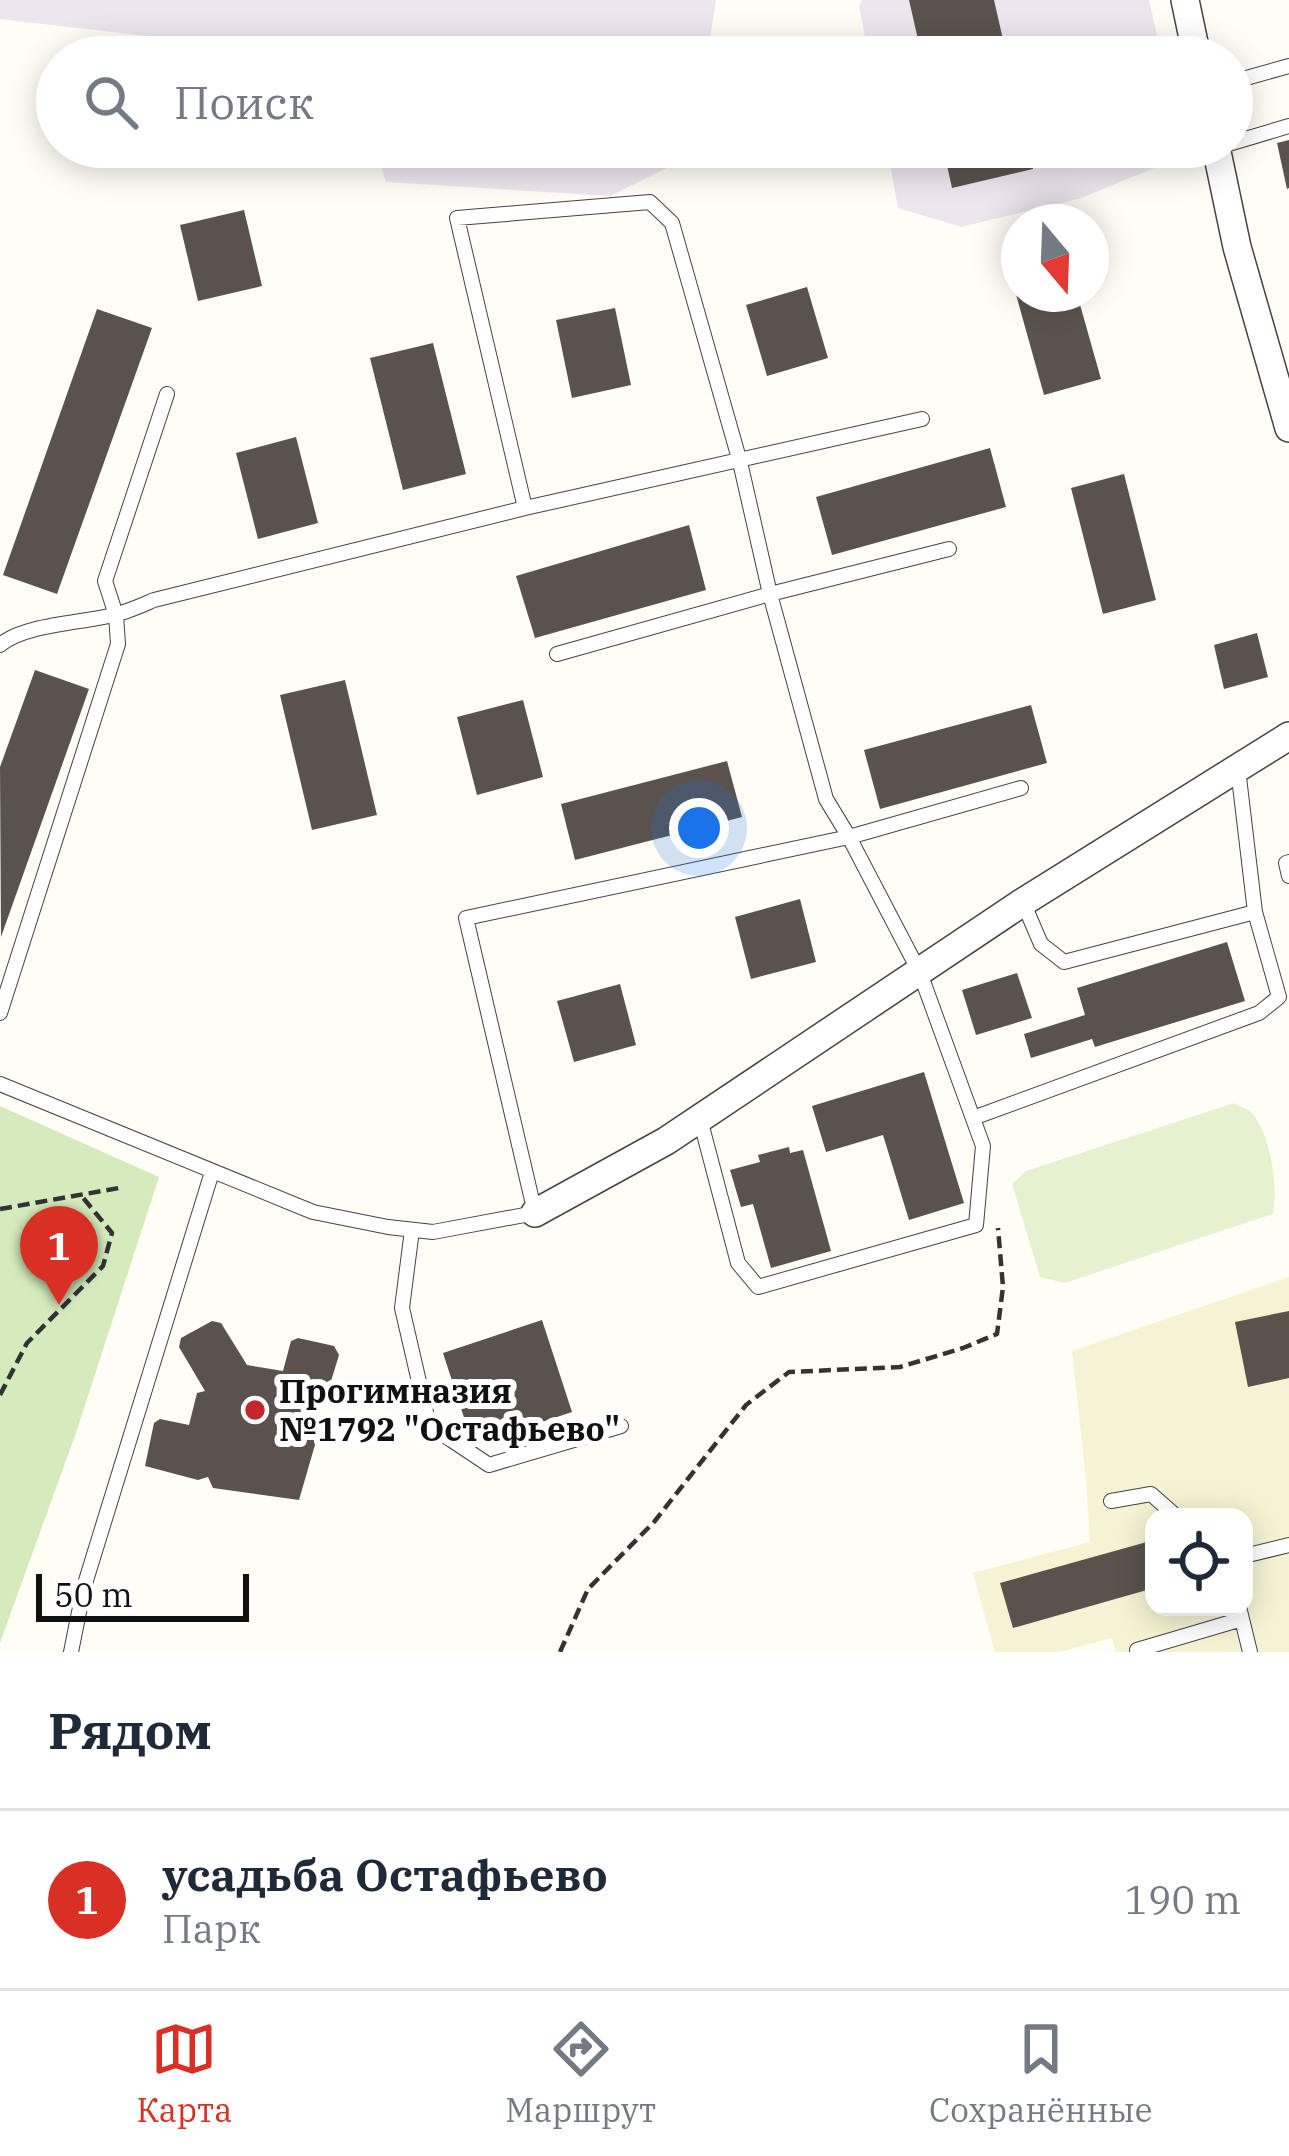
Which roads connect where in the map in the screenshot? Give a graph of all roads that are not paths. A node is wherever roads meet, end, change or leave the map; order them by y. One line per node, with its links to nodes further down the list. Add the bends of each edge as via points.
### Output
1 (1185, 0): 2 (street)
2 (1193, 36)
3 (1289, 66): 4 (lane)
4 (1253, 76)
5 (1289, 126): 6 (lane)
6 (1253, 137)
7 (1221, 168): 10 (street)
8 (167, 394): 15 (lane, via 106,581)
9 (922, 419): 11 (lane)
10 (1289, 428)
11 (740, 462): 12 (lane); 12 (lane, via 672,223 650,202 457,218); 14 (lane)
12 (526, 508): 15 (lane)
13 (949, 549): 14 (lane)
14 (770, 594): 17 (lane); 21 (lane, via 826,799)
15 (116, 615): 16 (lane, via 34,630); 27 (lane, via 118,644)
16 (0, 645)
17 (557, 654)
18 (1289, 736): 19 (street)
19 (1238, 770): 24 (street); 25 (lane)
20 (1021, 788): 21 (lane)
21 (849, 837): 26 (lane); 32 (lane, via 466,918)
22 (1289, 862): 23 (lane)
23 (1289, 876)
24 (1023, 902): 25 (lane, via 1041,944 1064,962); 26 (street)
25 (1255, 912): 29 (lane, via 1279,997 1259,1013)
26 (920, 973): 29 (lane); 30 (street)
27 (0, 1012)
28 (0, 1084): 31 (lane)
29 (973, 1118): 30 (lane, via 983,1145 976,1225 758,1287 738,1263)
30 (700, 1119): 32 (street)
31 (212, 1172): 33 (lane, via 313,1212); 42 (lane)
32 (535, 1213): 33 (lane)
33 (412, 1230): 34 (lane, via 402,1308 429,1425 489,1465)
34 (621, 1426)
35 (1112, 1501): 36 (lane, via 1151,1494)
36 (1167, 1508)
37 (1289, 1545): 38 (lane)
38 (1253, 1554)
39 (1232, 1616): 41 (lane)
40 (1241, 1616): 43 (lane)
41 (1137, 1650)
42 (71, 1652)
43 (1250, 1652)

